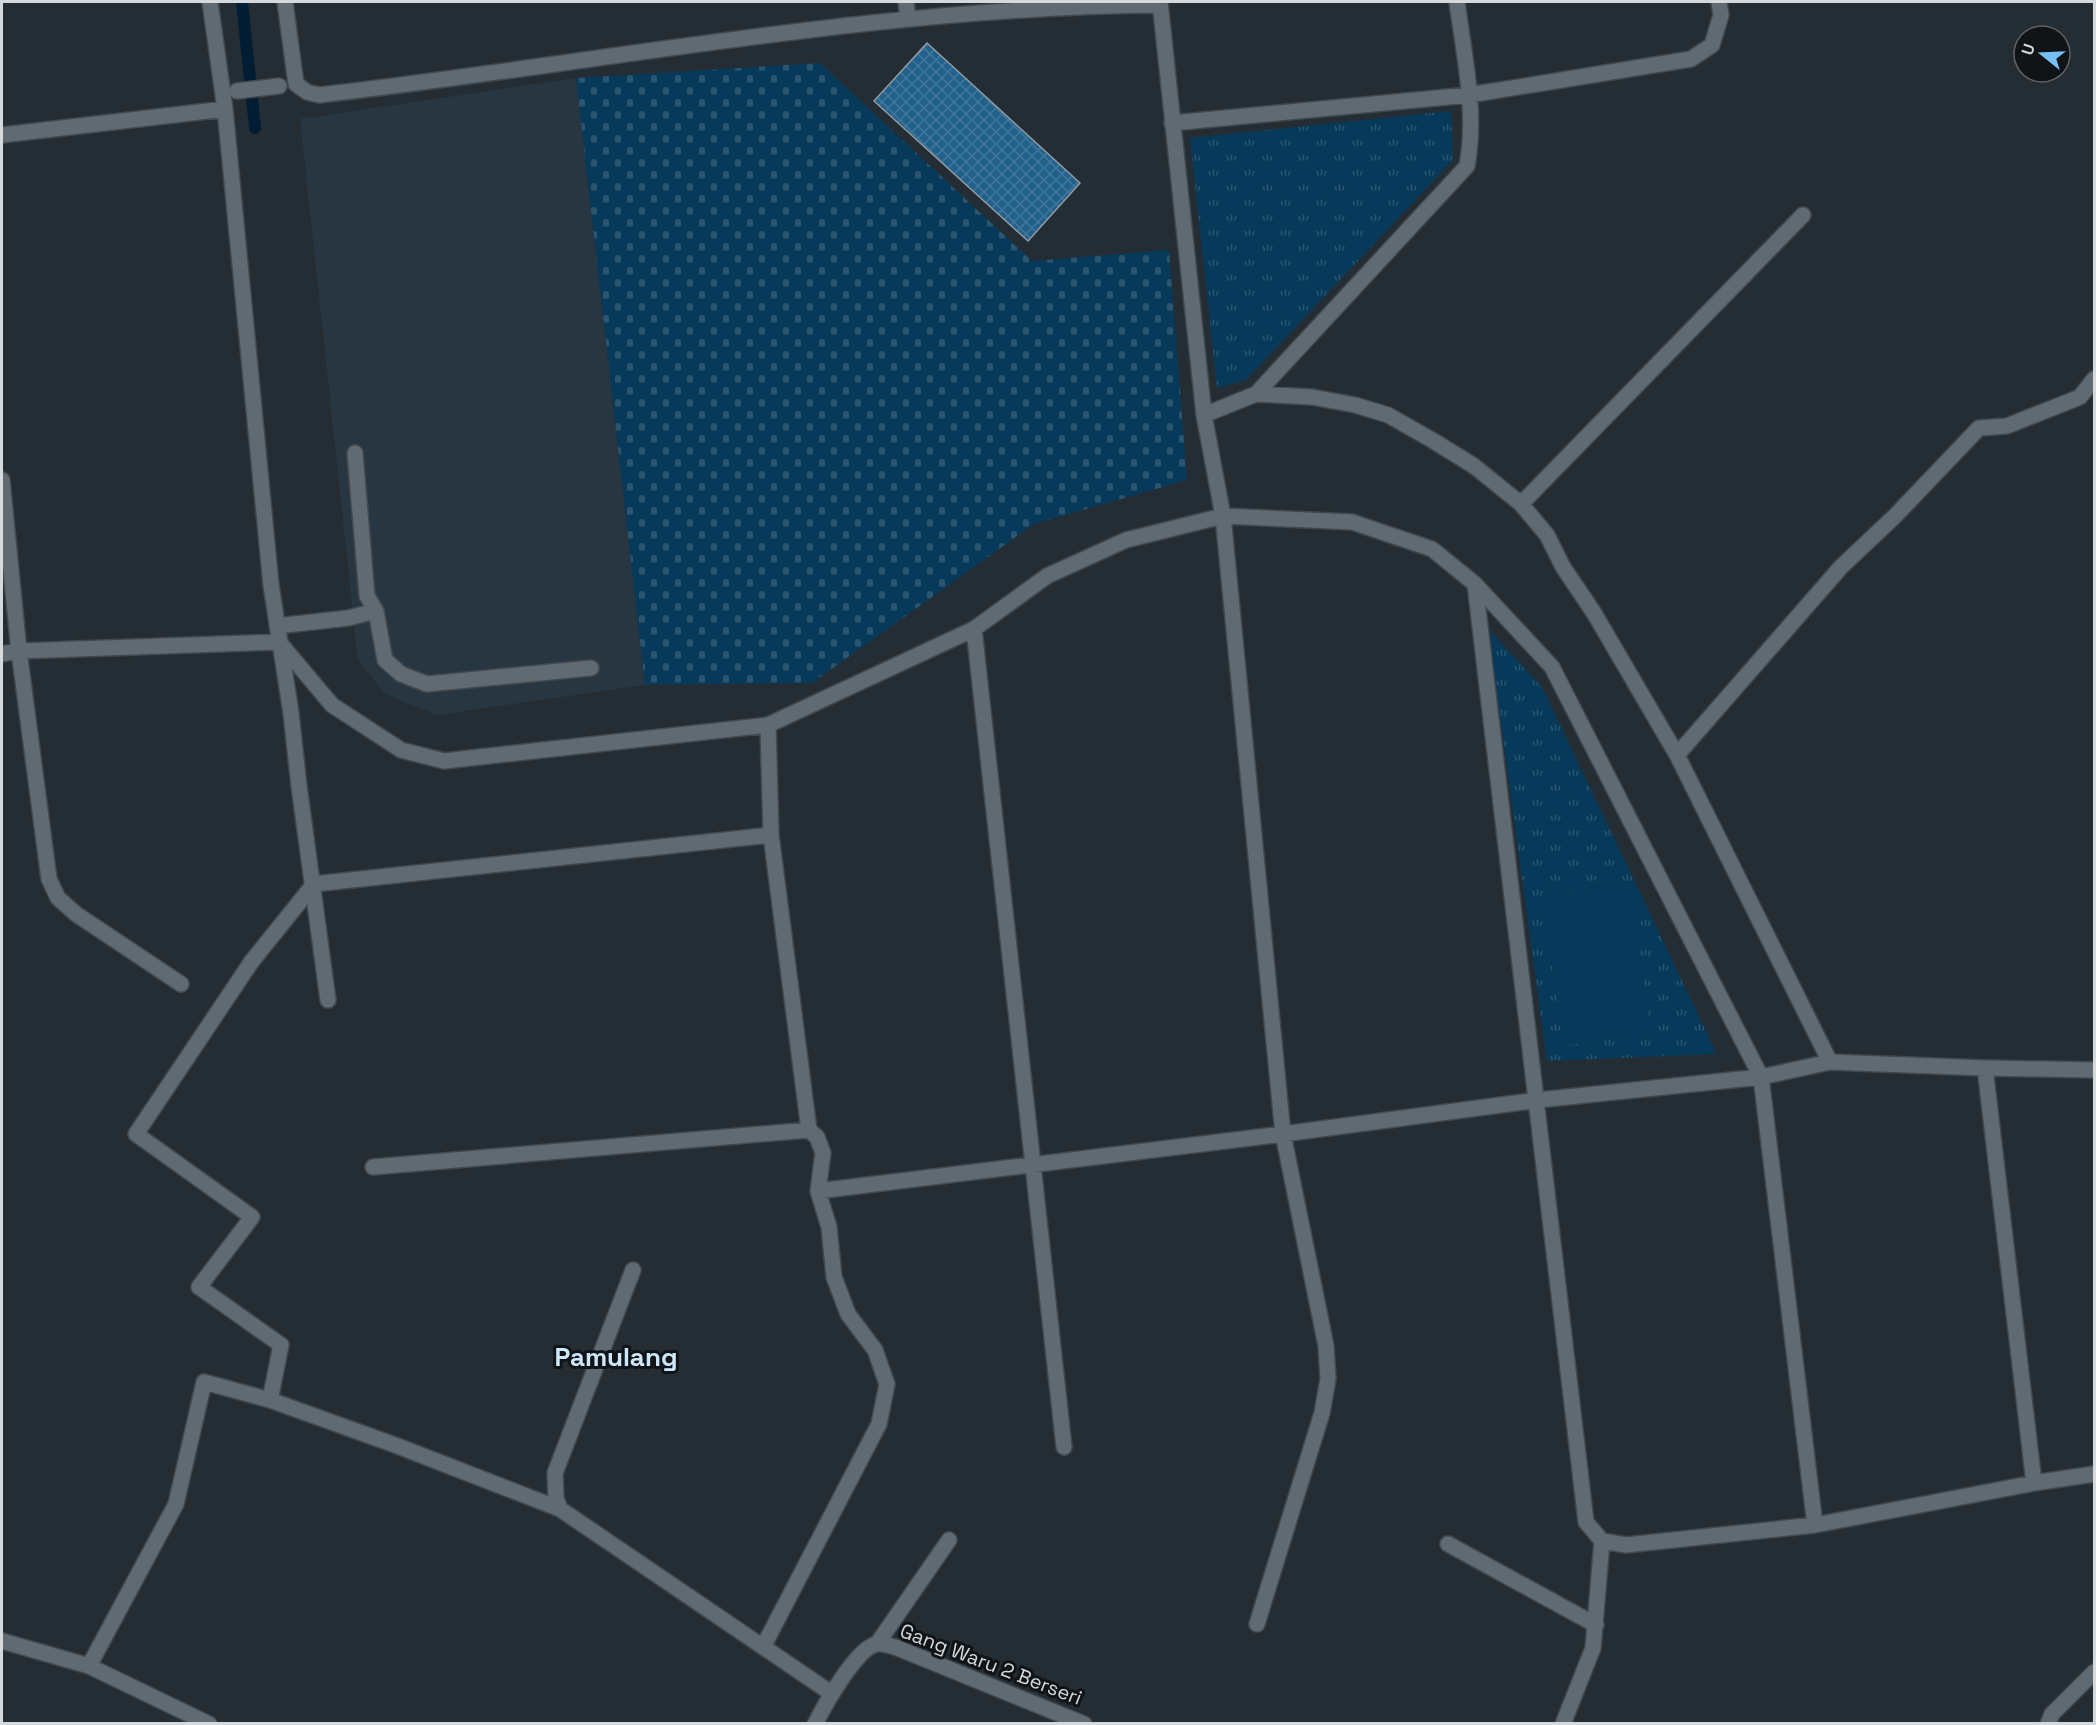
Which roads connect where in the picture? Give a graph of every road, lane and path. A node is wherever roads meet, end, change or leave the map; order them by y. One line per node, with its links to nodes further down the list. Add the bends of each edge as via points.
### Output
1 (210, 2): 11 (street)
2 (285, 2): 7 (street, via 296,84 319,95)
3 (906, 2): 7 (street)
4 (1456, 2): 10 (street)
5 (1719, 2): 10 (street, via 1721,15 1712,45 1691,59)
6 (1160, 3): 7 (street); 12 (street)
7 (908, 18)
8 (279, 86): 9 (street)
9 (237, 92)
10 (1469, 95): 12 (street); 16 (street, via 1471,146 1467,166)
11 (225, 109): 13 (street); 25 (street)
12 (1172, 123): 17 (street)
13 (2, 135)
14 (1803, 215): 20 (street)
15 (2094, 379): 30 (street, via 2080,397 2007,426 1979,428 1841,567)
16 (1256, 394): 17 (street); 20 (street, via 1312,397 1388,415 1474,466)
17 (1204, 416): 21 (street)
18 (355, 453): 23 (street, via 367,596)
19 (2, 480): 26 (street)
20 (1521, 504): 30 (street, via 1547,535)
21 (1223, 516): 22 (street, via 1352,522 1432,549); 24 (street, via 1126,540 1047,576); 41 (street)
22 (1475, 584): 38 (street, via 1552,668); 39 (street)
23 (376, 611): 25 (street, via 304,623); 28 (street, via 385,660 401,674 426,684)
24 (974, 629): 29 (street); 42 (street)
25 (278, 634): 26 (street); 29 (street, via 332,705 401,750 444,762); 32 (street)
26 (18, 651): 27 (street); 33 (street, via 49,879 58,898)
27 (2, 654)
28 (591, 668)
29 (768, 726): 31 (street)
30 (1677, 755): 35 (street)
31 (771, 835): 32 (street); 40 (street)
32 (314, 884): 34 (street); 46 (street, via 252,961 136,1134 252,1217 199,1287 281,1345)
33 (181, 984)
34 (328, 1000)
35 (1830, 1062): 36 (street); 38 (street)
36 (1985, 1068): 37 (street); 49 (street)
37 (2094, 1070)
38 (1761, 1077): 39 (street); 51 (street)
39 (1538, 1100): 41 (street); 53 (street, via 1586,1522)
40 (809, 1130): 43 (street); 44 (street, via 817,1137 823,1153)
41 (1283, 1134): 42 (street); 55 (street, via 1326,1346 1328,1379 1322,1413)
42 (1033, 1165): 44 (street); 47 (street)
43 (373, 1167)
44 (818, 1191): 59 (street, via 829,1227 834,1277 844,1305 875,1350 887,1384 879,1424)
45 (633, 1270): 50 (street, via 555,1473)
46 (270, 1400): 50 (street); 60 (street, via 204,1382 176,1504)
47 (1065, 1447)
48 (2094, 1474): 49 (street)
49 (2034, 1483): 51 (street)
50 (560, 1509): 59 (street)
51 (1815, 1525): 53 (street, via 1626,1545)
52 (949, 1540): 58 (street)
53 (1602, 1541): 56 (street)
54 (1448, 1544): 56 (street)
55 (1257, 1624)
56 (1596, 1625): 66 (street, via 1593,1648)
57 (2, 1641): 60 (street)
58 (877, 1644): 62 (street, Gang Waru 2 Berseri, via 864,1650); 65 (street, Gang Waru 2 Berseri, via 895,1647)
59 (763, 1647): 62 (street)
60 (89, 1666): 63 (street)
61 (2094, 1672): 67 (street, via 2052,1713)
62 (831, 1694): 64 (street, Gang Waru 2 Berseri)
63 (208, 1724)
64 (814, 1724)
65 (1084, 1724)
66 (1563, 1724)
67 (2048, 1724)

